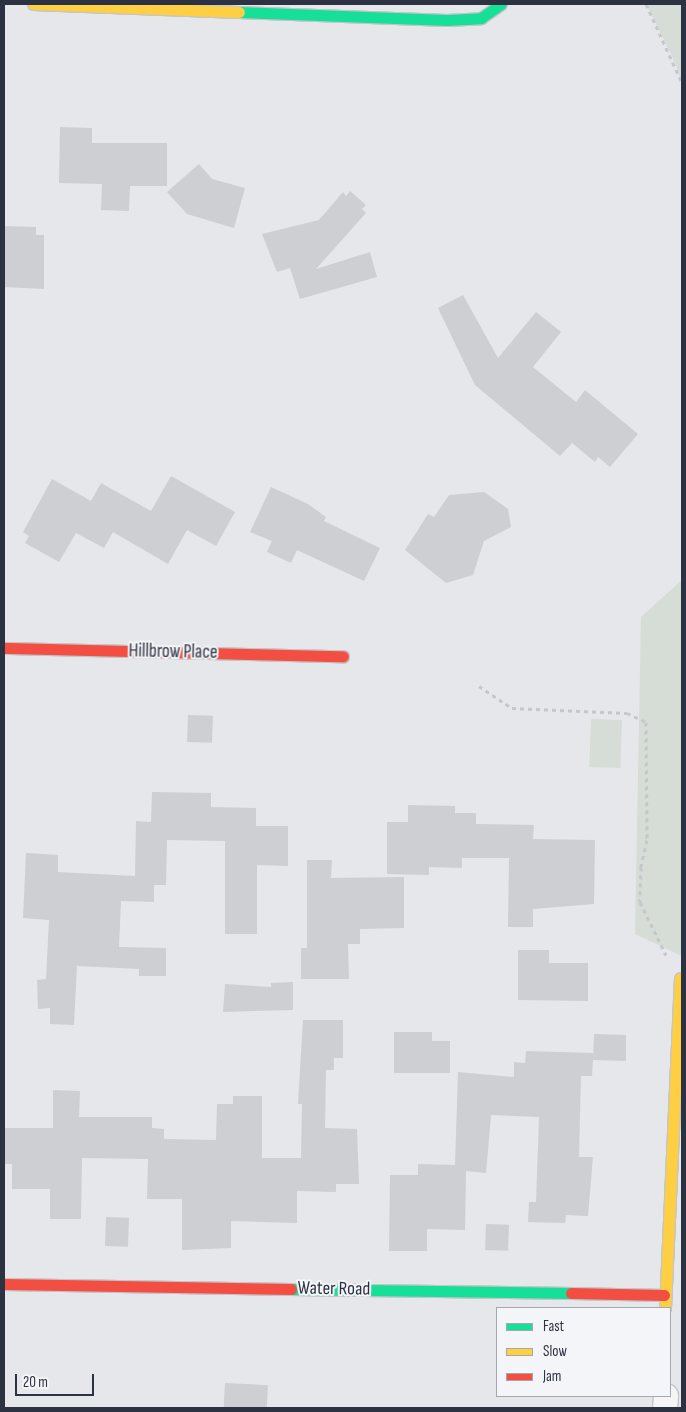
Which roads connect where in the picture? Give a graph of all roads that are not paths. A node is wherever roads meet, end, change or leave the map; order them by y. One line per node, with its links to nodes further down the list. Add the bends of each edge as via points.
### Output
1 (33, 4): 2 (street, via 481,18)
2 (501, 4)
3 (4, 648): 4 (street, Hillbrow Place)
4 (342, 656)
5 (680, 978): 7 (street)
6 (4, 1284): 7 (street, Water Road)
7 (664, 1295): 8 (street)
8 (665, 1307)

